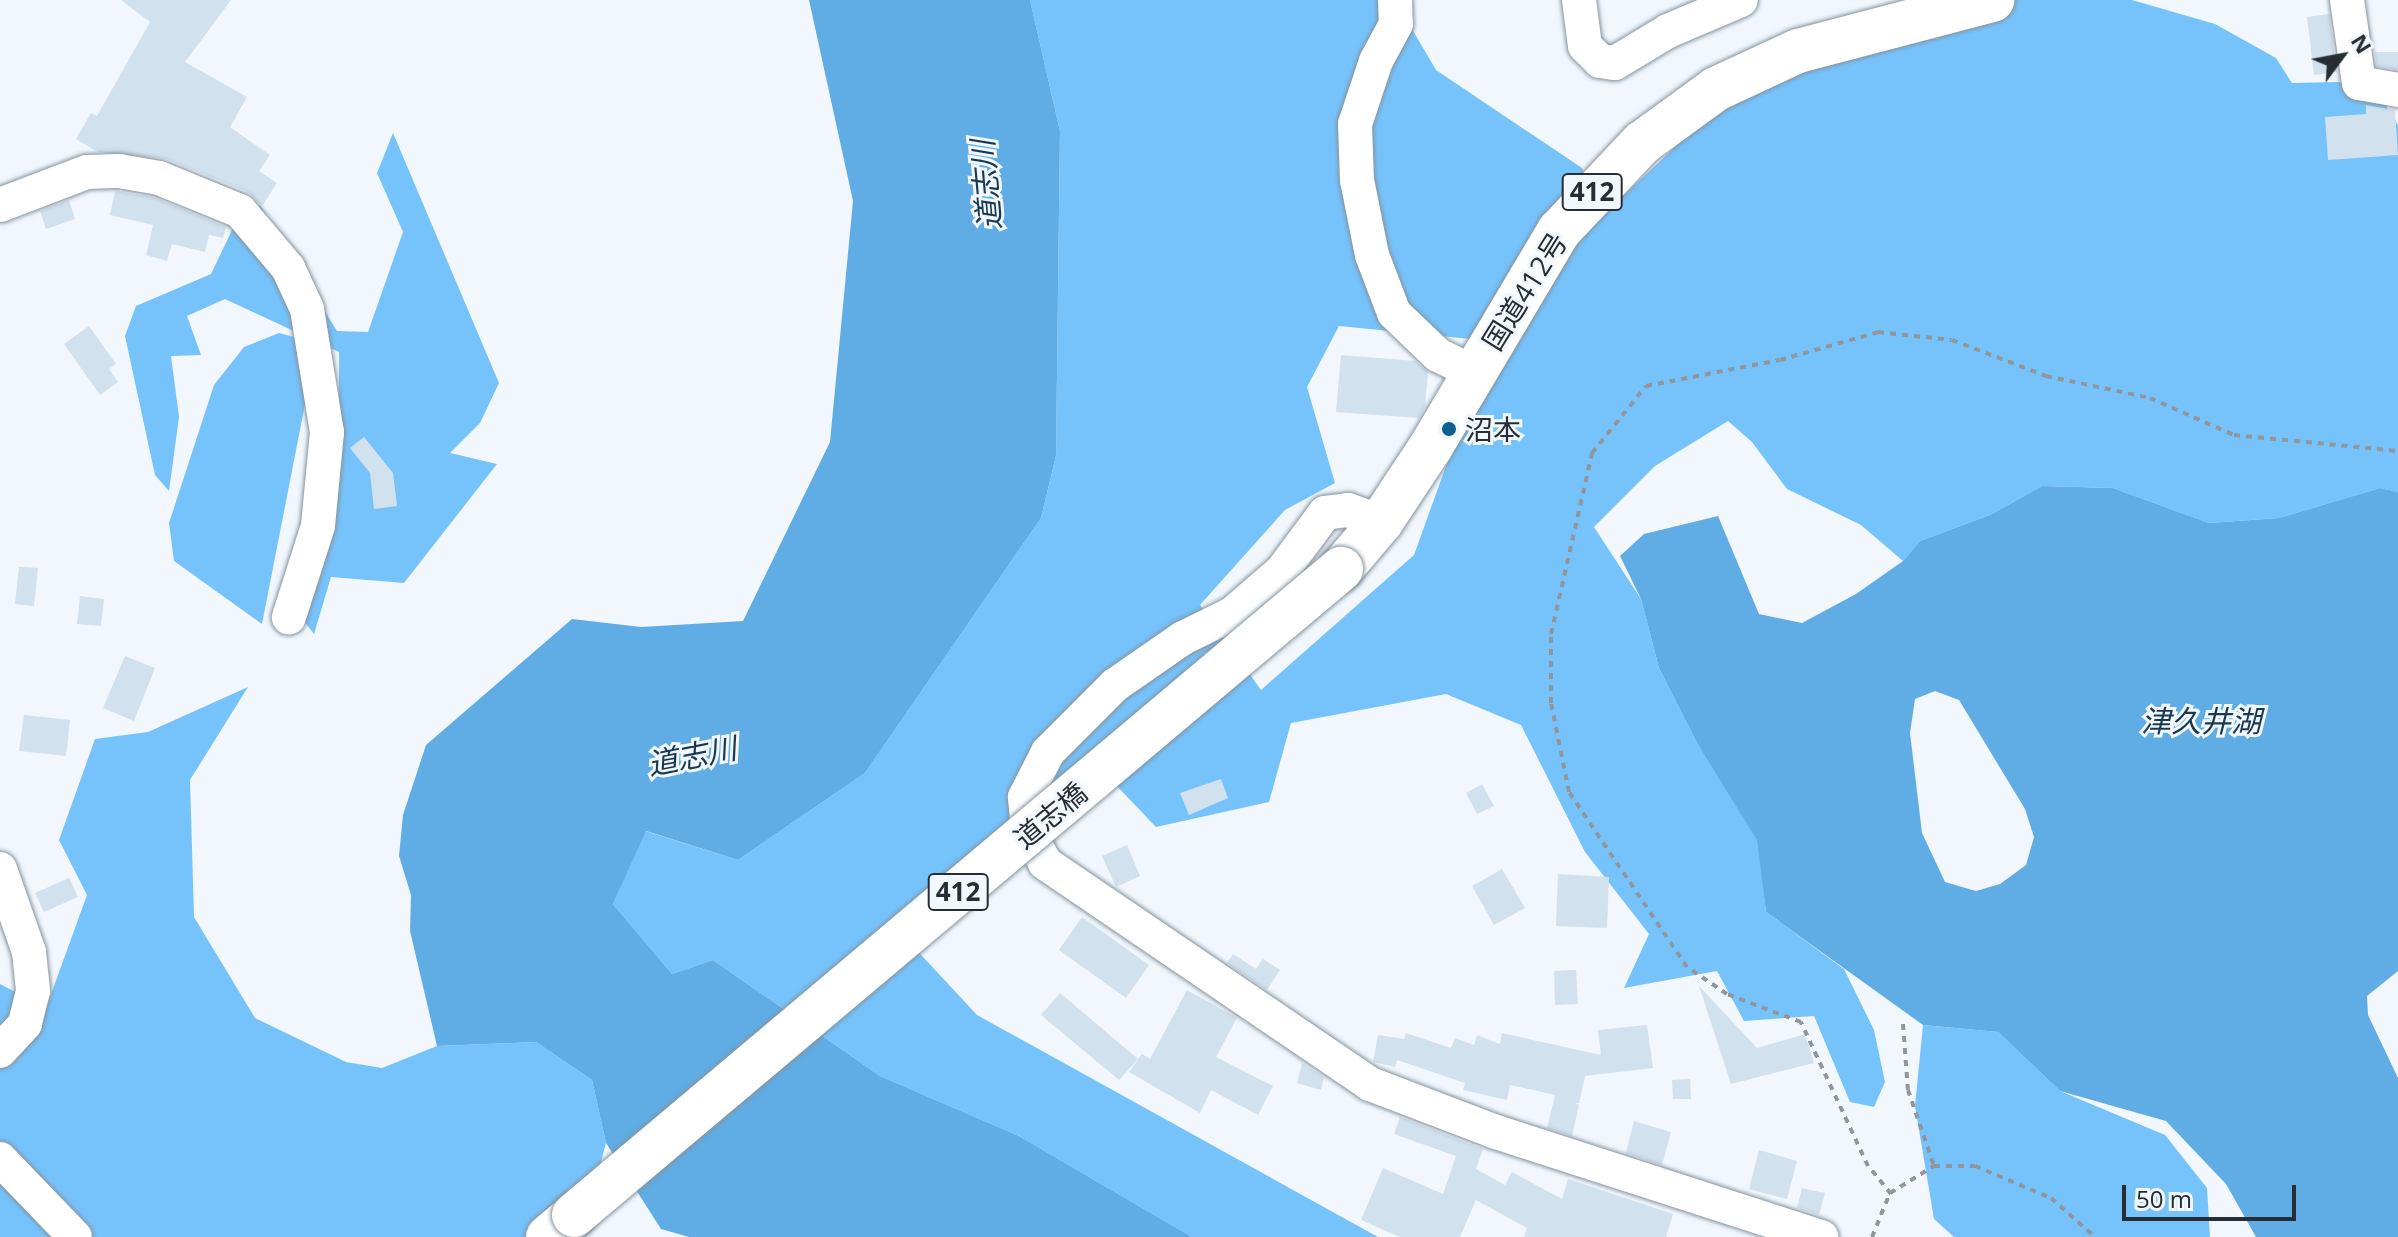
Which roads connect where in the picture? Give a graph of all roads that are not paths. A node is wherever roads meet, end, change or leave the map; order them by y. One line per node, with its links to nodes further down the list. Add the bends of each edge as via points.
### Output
1 (1395, 0): 8 (street, via 1396,24 1376,61 1355,124 1357,180 1372,255 1394,313 1438,355)
2 (1579, 0): 3 (street, via 1585,46 1600,61 1615,63 1668,31)
3 (1741, 0)
4 (1992, 0): 8 (highway, 国道412号 / 412, via 1798,51 1680,113 1597,186 1559,231)
5 (2347, 0): 6 (street, via 2359,83)
6 (2398, 90)
7 (0, 205): 11 (street, via 87,172 159,178 240,211 288,268 307,309 327,432 318,526)
8 (1473, 372): 9 (highway, 国道412号 / 412)
9 (1381, 522): 10 (highway, 国道412号 / 412); 17 (street, via 1348,510 1325,513 1272,580 1232,614 1183,638 1115,685 1048,752 1025,797 1028,832 1045,863 1370,1084 1496,1132)
10 (1341, 569): 15 (highway, 道志橋 / 412, bridge)
11 (289, 617)
12 (0, 869): 13 (street, via 26,942 33,991 25,1024)
13 (0, 1051)
14 (0, 1159): 16 (street)
15 (561, 1226)
16 (75, 1237)
17 (1821, 1237)

